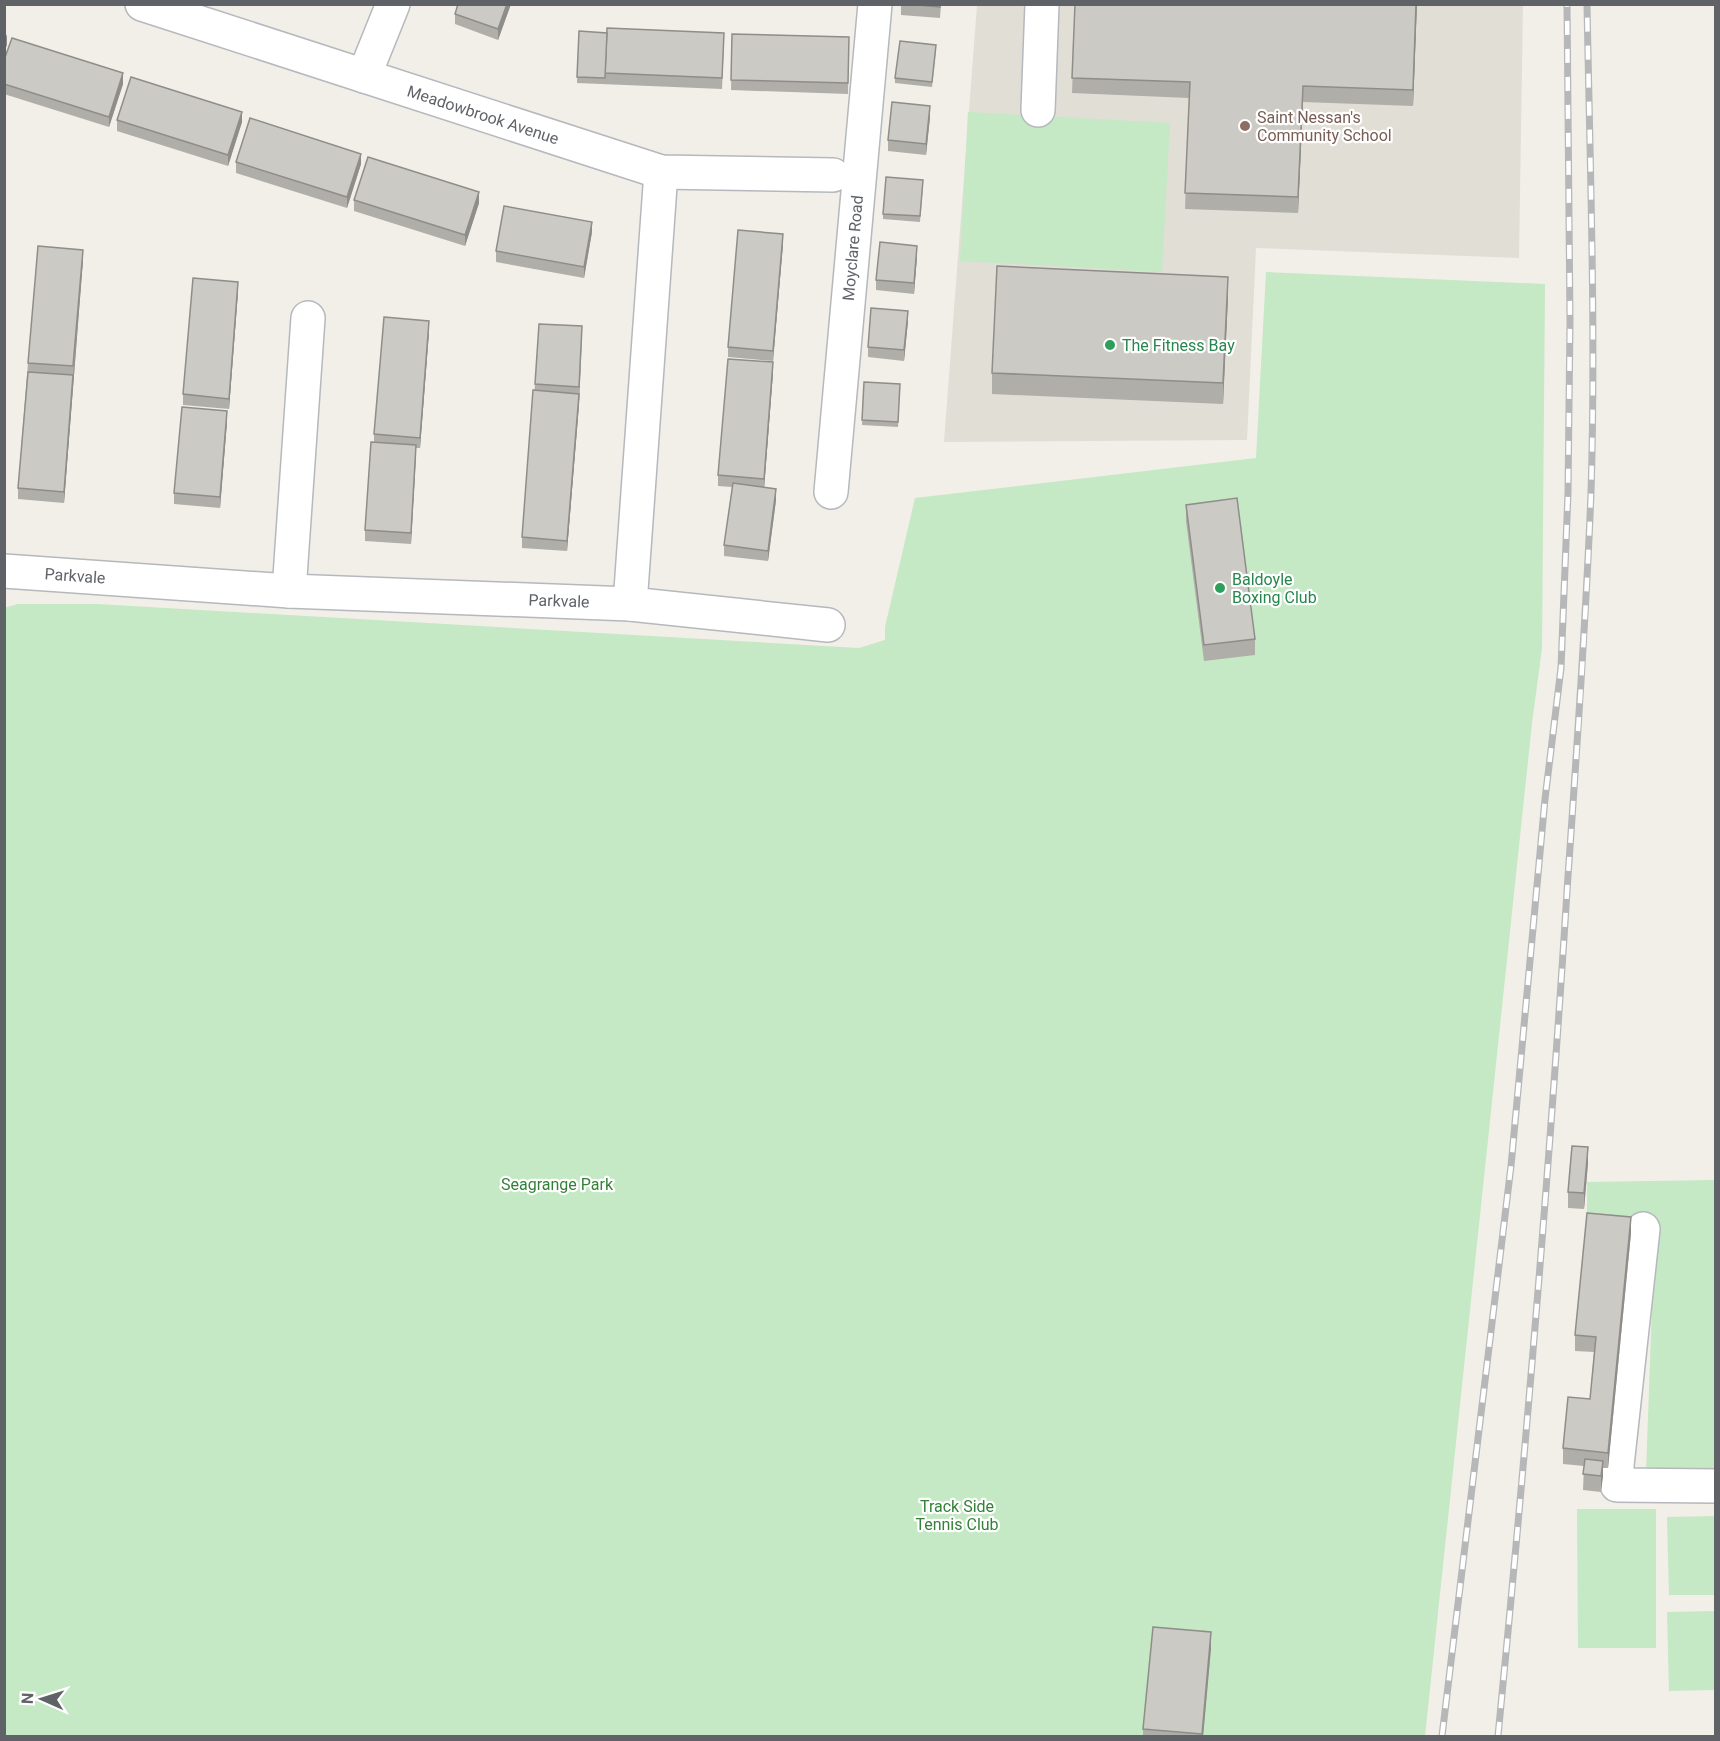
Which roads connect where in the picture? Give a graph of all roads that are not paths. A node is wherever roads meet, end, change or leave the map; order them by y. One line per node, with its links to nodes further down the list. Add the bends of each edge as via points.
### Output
1 (142, 4): 5 (street, Meadowbrook Avenue)
2 (393, 4): 5 (street)
3 (875, 4): 10 (street, Moyclare Road)
4 (1042, 4): 6 (street)
5 (364, 76): 7 (street, Meadowbrook Avenue)
6 (1038, 110)
7 (661, 172): 8 (street, Meadowbrook Avenue); 13 (street)
8 (833, 175)
9 (308, 318): 12 (street)
10 (831, 492)
11 (4, 571): 12 (street, Parkvale)
12 (289, 591): 13 (street, Parkvale)
13 (630, 604): 14 (street, Parkvale)
14 (828, 625)
15 (1643, 1229): 16 (street, via 1617,1485)
16 (1716, 1486)

